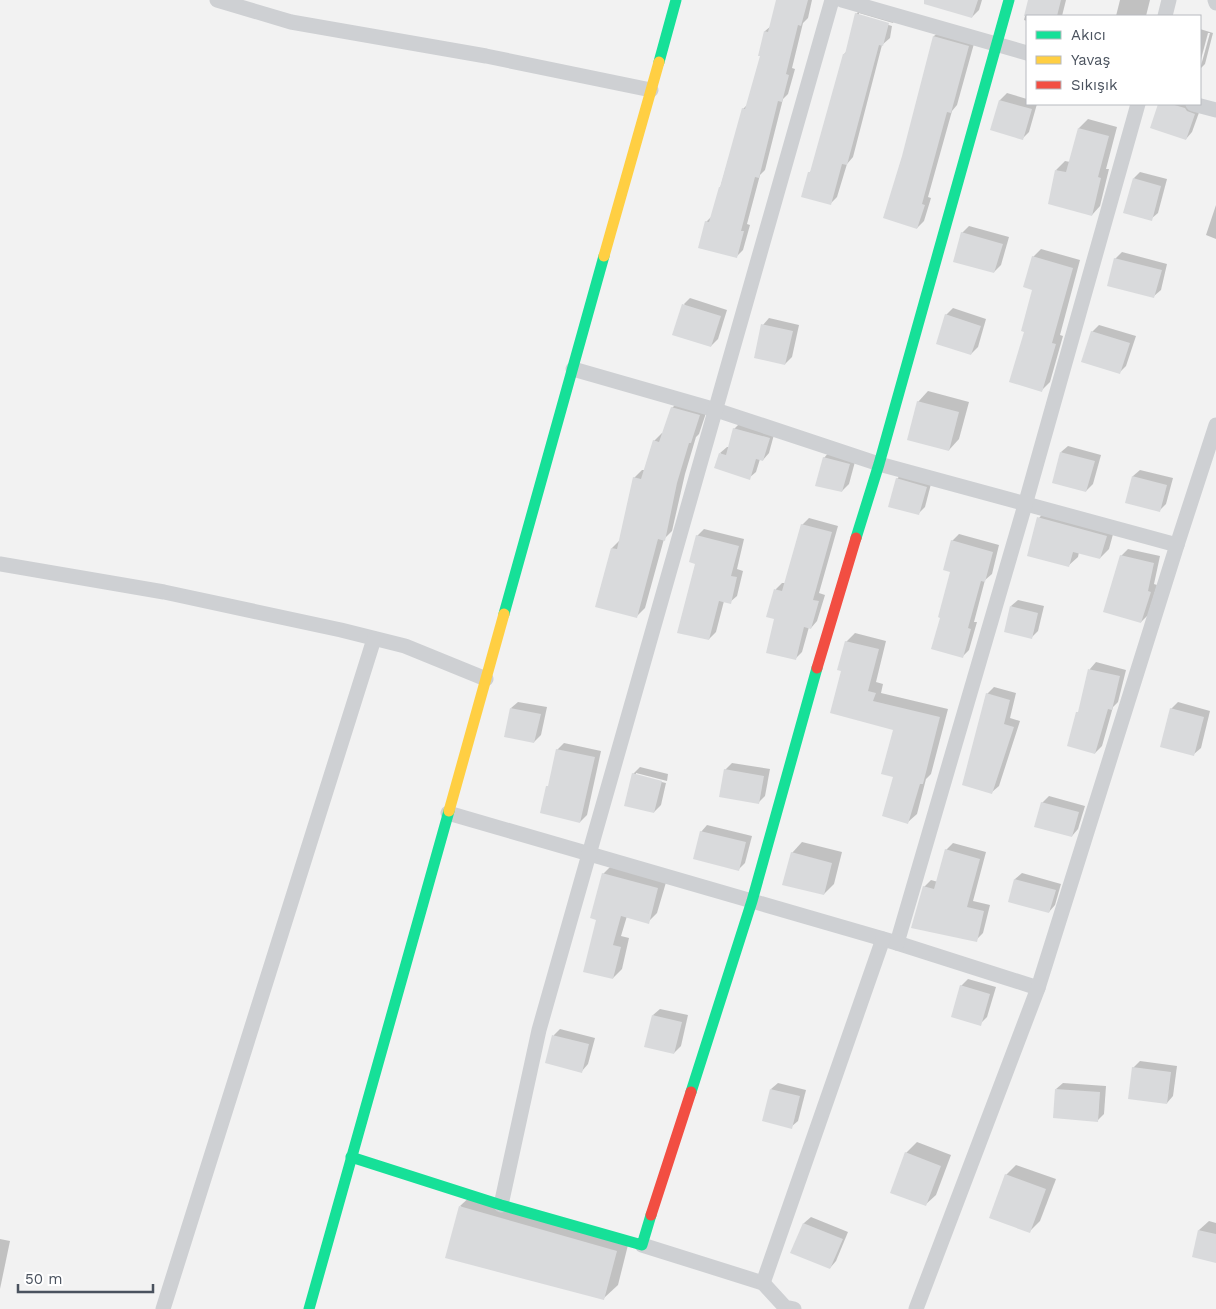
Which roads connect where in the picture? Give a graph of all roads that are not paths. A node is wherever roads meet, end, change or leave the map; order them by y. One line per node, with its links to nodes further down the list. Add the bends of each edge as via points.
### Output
1 (217, 0): 10 (street, via 291,22 486,56)
2 (676, 0): 10 (street)
3 (832, 0): 15 (street)
4 (842, 0): 8 (street)
5 (1008, 0): 8 (street)
6 (1170, 0): 7 (street)
7 (1164, 15)
8 (996, 43): 9 (street); 17 (street)
9 (1026, 53)
10 (651, 90): 14 (street)
11 (1138, 105): 18 (street)
12 (1197, 105): 13 (street)
13 (1216, 110)
14 (573, 369): 15 (street); 22 (street)
15 (716, 410): 17 (street); 24 (street)
16 (1216, 425): 19 (street)
17 (879, 464): 18 (street); 25 (street, via 804,712)
18 (1025, 505): 19 (street); 26 (street)
19 (1176, 545): 27 (street)
20 (0, 564): 21 (street, via 164,592)
21 (374, 639): 22 (street, via 405,646); 32 (street)
22 (486, 679): 23 (street)
23 (448, 813): 24 (street); 28 (street)
24 (590, 854): 25 (street); 29 (street, via 539,1030)
25 (752, 901): 26 (street); 30 (street)
26 (890, 941): 27 (street); 31 (street)
27 (1038, 988): 35 (street)
28 (351, 1157): 29 (street); 33 (street)
29 (501, 1205): 30 (street)
30 (642, 1245): 31 (street)
31 (764, 1283): 34 (street, via 786,1307)
32 (163, 1309)
33 (309, 1309)
34 (794, 1309)
35 (916, 1309)

